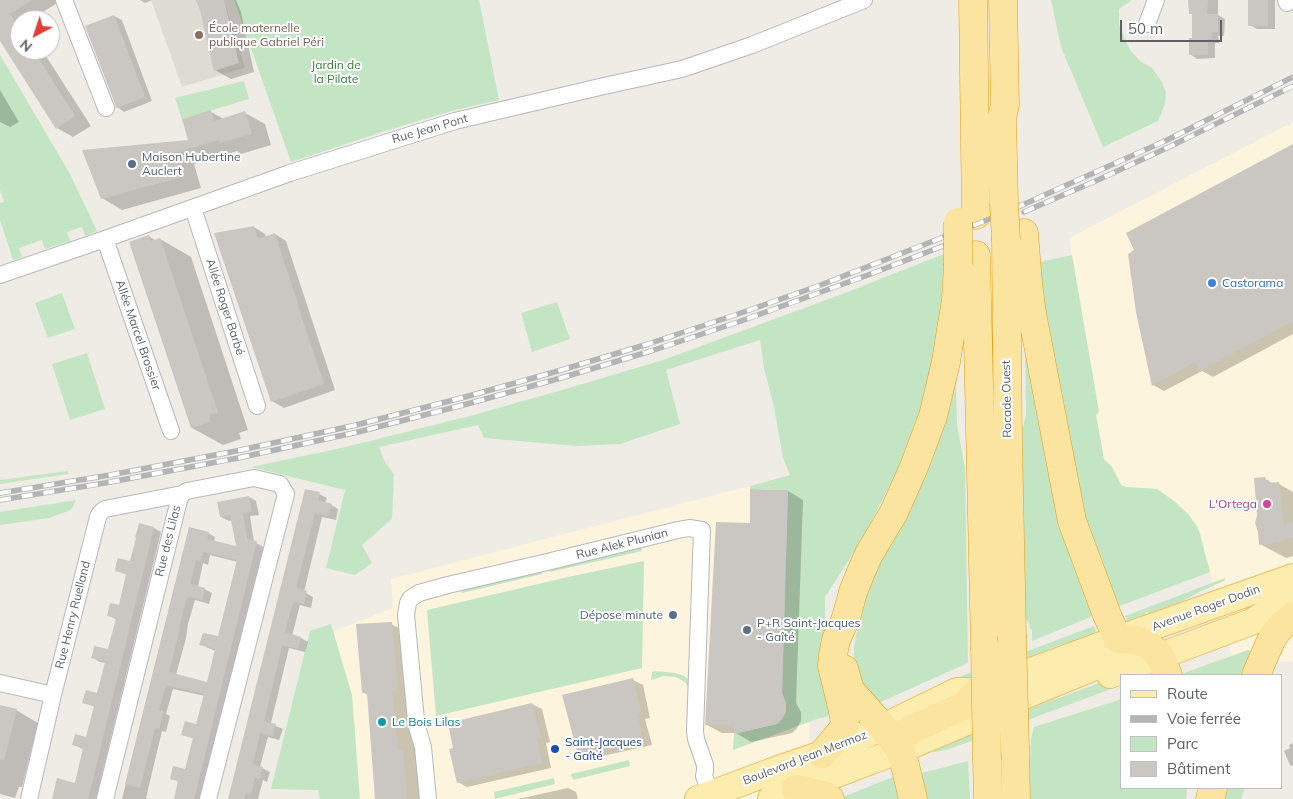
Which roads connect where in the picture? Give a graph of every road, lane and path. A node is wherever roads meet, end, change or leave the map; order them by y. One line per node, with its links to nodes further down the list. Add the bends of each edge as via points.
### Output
1 (64, 0): 7 (street)
2 (864, 0): 8 (street, Rue Jean Pont, via 682,70 455,121 314,165)
3 (973, 0): 11 (highway, via 974,167 967,219)
4 (1003, 0): 9 (highway, Rocade Ouest, bridge, via 1006,105 1002,118)
5 (1156, 0): 6 (street)
6 (1147, 24)
7 (106, 108)
8 (193, 208): 10 (street, Rue Jean Pont); 13 (street, Allée Roger Barbé)
9 (1015, 237): 21 (highway, via 1028,283 1072,521); 41 (highway, Rocade Ouest, bridge, via 1008,443)
10 (106, 239): 12 (street, Rue Jean Pont); 14 (street, Allée Marcel Brossier)
11 (967, 260): 20 (highway, via 933,416 894,512 861,572); 40 (highway, bridge, via 985,647)
12 (0, 273)
13 (257, 406)
14 (171, 431)
15 (182, 494): 26 (street, Rue Henry Ruelland, via 114,507 100,513); 34 (street, Rue des Lilas); 35 (street, Rue des Lilas, via 254,478 280,484 286,494)
16 (1293, 577): 18 (main road, Avenue Roger Dodin)
17 (1293, 594): 22 (main road, Avenue Roger Dodin, via 1251,622)
18 (1241, 595): 21 (main road, Avenue Roger Dodin); 22 (main road, via 1222,619)
19 (1293, 616): 23 (highway, via 1272,638)
20 (846, 618): 28 (highway, via 842,662 850,690); 30 (highway, via 836,640 832,666 845,724)
21 (1121, 647): 22 (highway, via 1136,640); 25 (main road, Boulevard Jean Mermoz); 27 (main road)
22 (1159, 659): 27 (main road)
23 (1256, 674)
24 (0, 683): 26 (street)
25 (977, 691): 28 (main road, Boulevard Jean Mermoz, via 957,691); 29 (highway, via 964,706 905,734 899,744)
26 (53, 695): 33 (street, Rue Henry Ruelland)
27 (969, 721): 29 (main road, Boulevard Jean Mermoz)
28 (884, 727): 29 (highway); 30 (main road, Boulevard Jean Mermoz)
29 (900, 750): 31 (main road, Boulevard Jean Mermoz); 39 (highway)
30 (822, 754): 32 (main road, Boulevard Jean Mermoz)
31 (796, 789): 37 (main road, Boulevard Jean Mermoz); 38 (highway)
32 (707, 797): 36 (street, Rue Alek Plunian, via 706,771 695,731 702,530 689,528 413,596 406,615)
33 (29, 799)
34 (105, 799)
35 (208, 799)
36 (428, 799)
37 (771, 799)
38 (830, 799)
39 (913, 799)
40 (988, 799)
41 (1016, 799)

